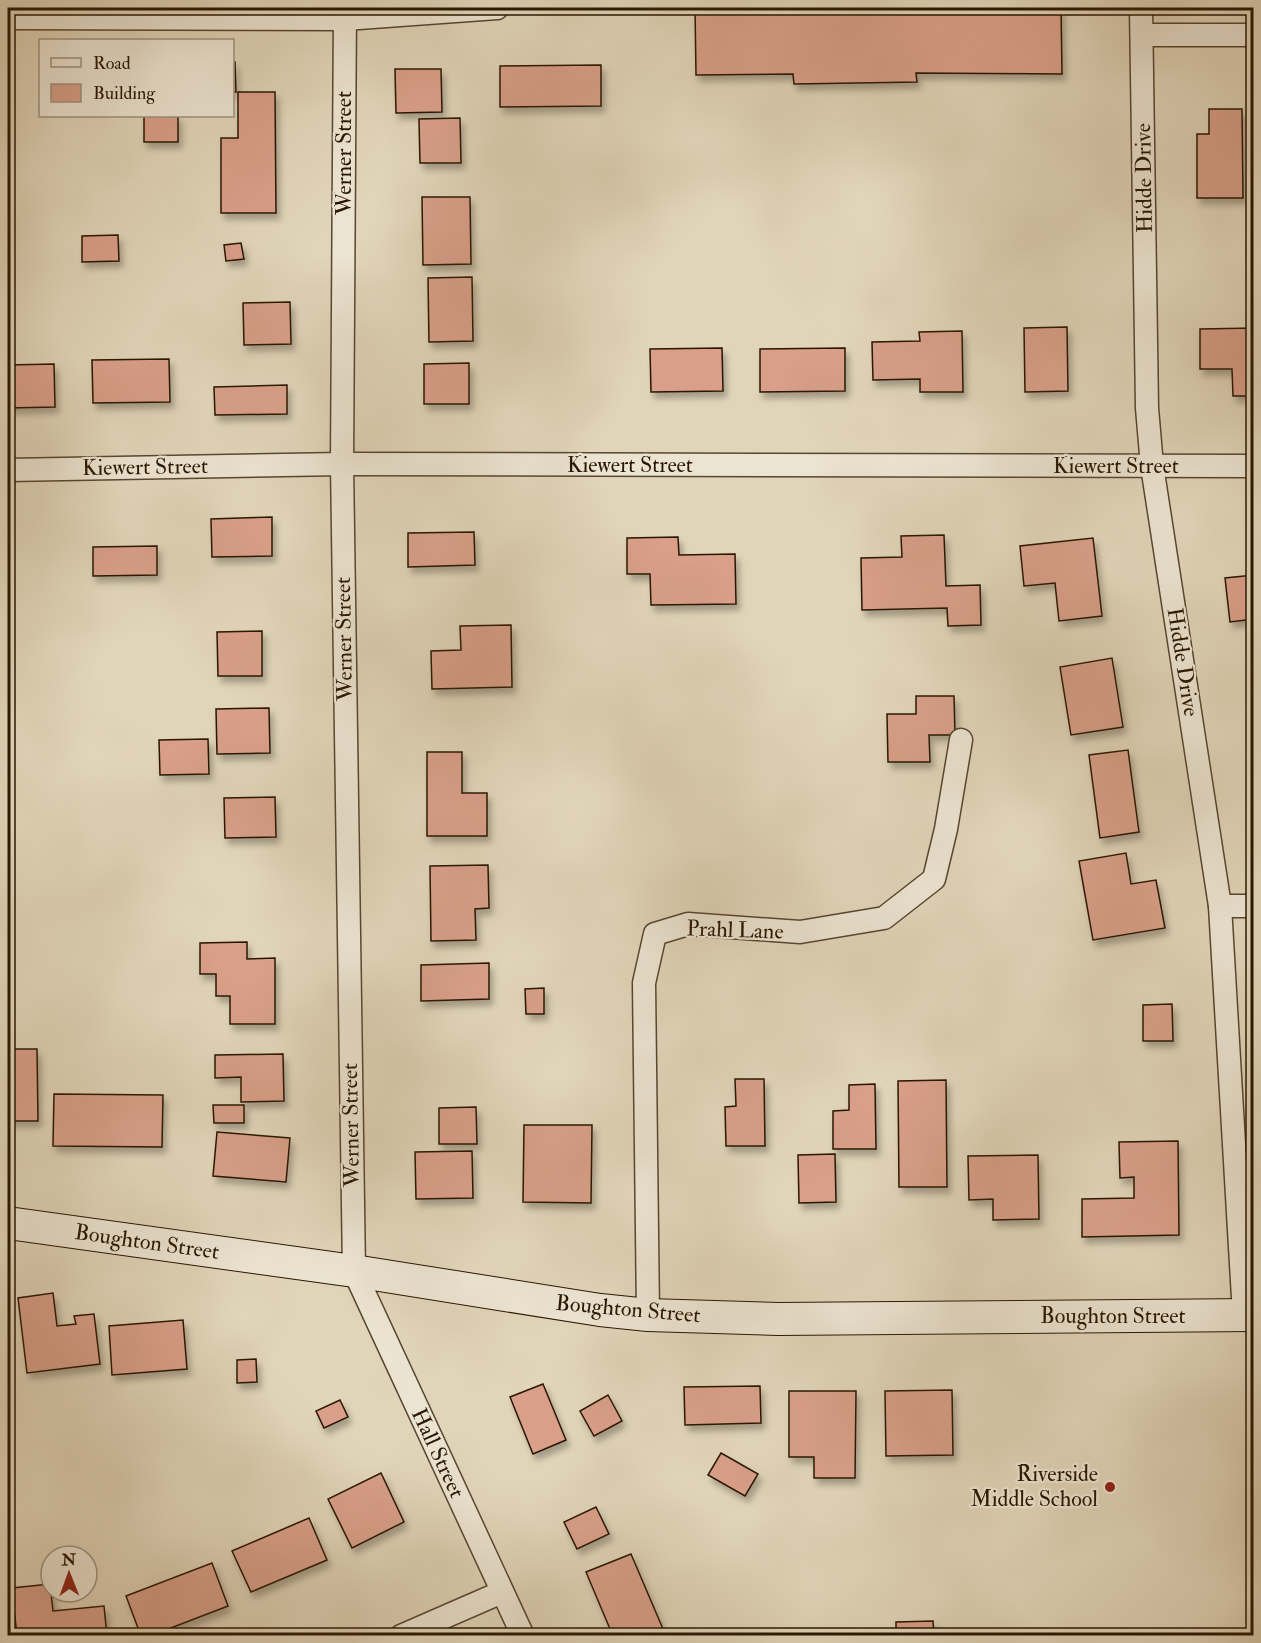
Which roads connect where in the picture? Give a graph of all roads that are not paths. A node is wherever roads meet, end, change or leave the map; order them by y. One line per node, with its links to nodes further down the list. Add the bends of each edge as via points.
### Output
1 (497, 8): 3 (street)
2 (1141, 8): 5 (street, Hidde Drive)
3 (345, 13): 4 (street); 7 (street, Werner Street)
4 (8, 18)
5 (1142, 35): 6 (street); 8 (street, Hidde Drive, via 1147,408)
6 (1254, 35)
7 (342, 464): 8 (street, Kiewert Street); 10 (street, Kiewert Street); 15 (street, Werner Street)
8 (1152, 466): 9 (street, Kiewert Street); 12 (street, Hidde Drive)
9 (1254, 466)
10 (8, 470)
11 (961, 740): 16 (street, Prahl Lane, via 934,879 884,918 800,932 688,924 655,934 644,982)
12 (1220, 906): 13 (street); 17 (street, Hidde Drive)
13 (1254, 906)
14 (8, 1223): 15 (street, Boughton Street)
15 (354, 1271): 16 (street, Boughton Street); 18 (street, Hall Street)
16 (648, 1315): 17 (street, Boughton Street, via 778,1319)
17 (1249, 1315)
18 (502, 1592): 19 (street); 20 (street, Hall Street)
19 (401, 1635)
20 (523, 1635)

